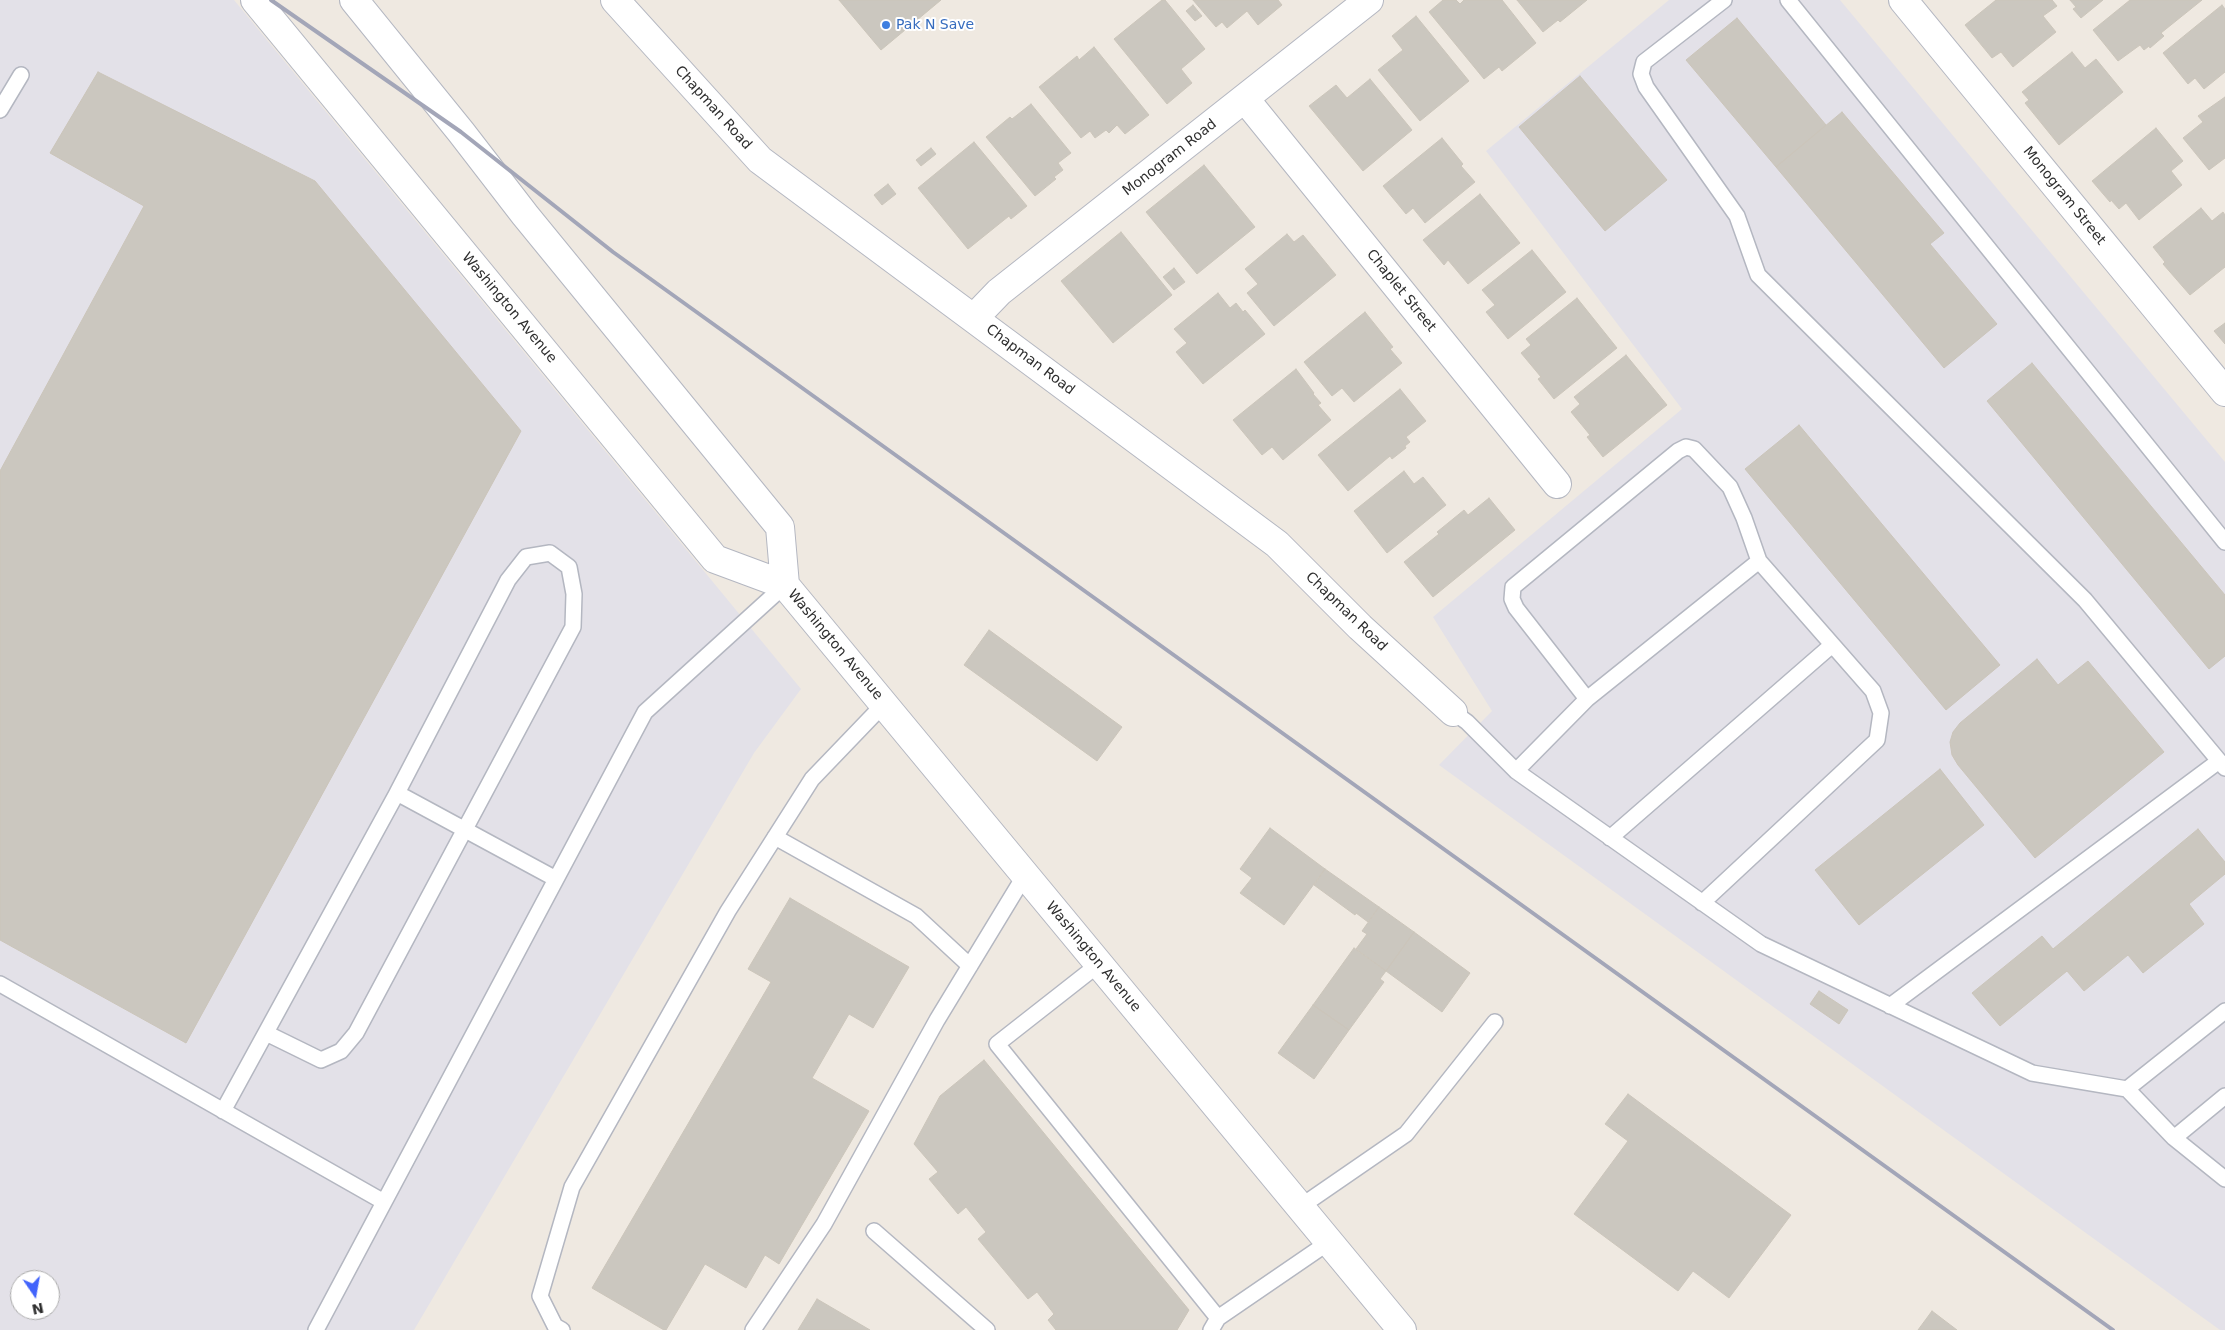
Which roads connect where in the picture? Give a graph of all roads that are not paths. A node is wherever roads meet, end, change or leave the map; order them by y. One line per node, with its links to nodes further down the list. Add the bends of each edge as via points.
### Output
1 (255, 0): 16 (street, Washington Avenue, via 715,559)
2 (354, 0): 16 (street, Washington Avenue, via 780,527)
3 (615, 0): 11 (street, Chapman Road, via 760,160)
4 (1369, 0): 9 (street, Monogram Road)
5 (1724, 0): 21 (lane, via 1644,62 1641,74 1646,88 1737,216 1758,275 2085,600)
6 (1788, 0): 14 (lane)
7 (1903, 0): 12 (street, Monogram Street)
8 (21, 75): 10 (lane)
9 (1245, 99): 11 (street, Monogram Road, via 999,292); 13 (street, Chaplet Street)
10 (0, 110)
11 (974, 318): 20 (street, Chapman Road, via 1277,544 1360,627)
12 (2225, 392)
13 (1557, 484)
14 (2225, 542)
15 (1759, 561): 17 (lane); 18 (lane); 18 (lane, via 1730,487 1694,449 1686,447 1678,451 1513,587 1512,598 1516,608)
16 (785, 585): 19 (street, Washington Avenue); 28 (lane, via 645,712)
17 (1832, 645): 26 (lane); 29 (lane, via 1873,690 1880,713 1877,740)
18 (1587, 699): 22 (lane)
19 (884, 704): 25 (lane, via 812,779); 27 (street, Washington Avenue)
20 (1453, 712): 22 (lane)
21 (2222, 764): 33 (lane)
22 (1516, 771): 26 (lane)
23 (397, 793): 24 (lane); 24 (lane, via 508,580 526,557 550,553 569,567 574,594 573,627); 36 (lane)
24 (464, 830): 28 (lane); 36 (lane, via 356,1033 341,1051 321,1060)
25 (776, 836): 31 (lane, via 916,916); 48 (lane, via 728,911 572,1187 540,1296 555,1326)
26 (1610, 838): 29 (lane)
27 (1025, 875): 30 (street, Washington Avenue); 31 (lane)
28 (556, 879): 42 (lane)
29 (1702, 903): 33 (lane, via 1761,944)
30 (1099, 964): 43 (street, Washington Avenue); 46 (lane, via 997,1044)
31 (970, 966): 49 (lane, via 824,1224)
32 (0, 984): 39 (lane)
33 (1890, 1006): 37 (lane, via 2032,1073)
34 (2225, 1011): 37 (lane)
35 (1494, 1022): 43 (lane, via 1406,1134)
36 (266, 1033): 39 (lane)
37 (2127, 1089): 40 (lane)
38 (2225, 1096): 40 (lane)
39 (223, 1110): 42 (lane)
40 (2174, 1138): 41 (lane)
41 (2225, 1179)
42 (384, 1202): 47 (lane)
43 (1300, 1207): 45 (street, Washington Avenue)
44 (874, 1231): 50 (lane)
45 (1329, 1242): 46 (lane); 51 (street, Washington Avenue)
46 (1215, 1324)
47 (316, 1330)
48 (562, 1330)
49 (753, 1330)
50 (987, 1330)
51 (1402, 1330)

